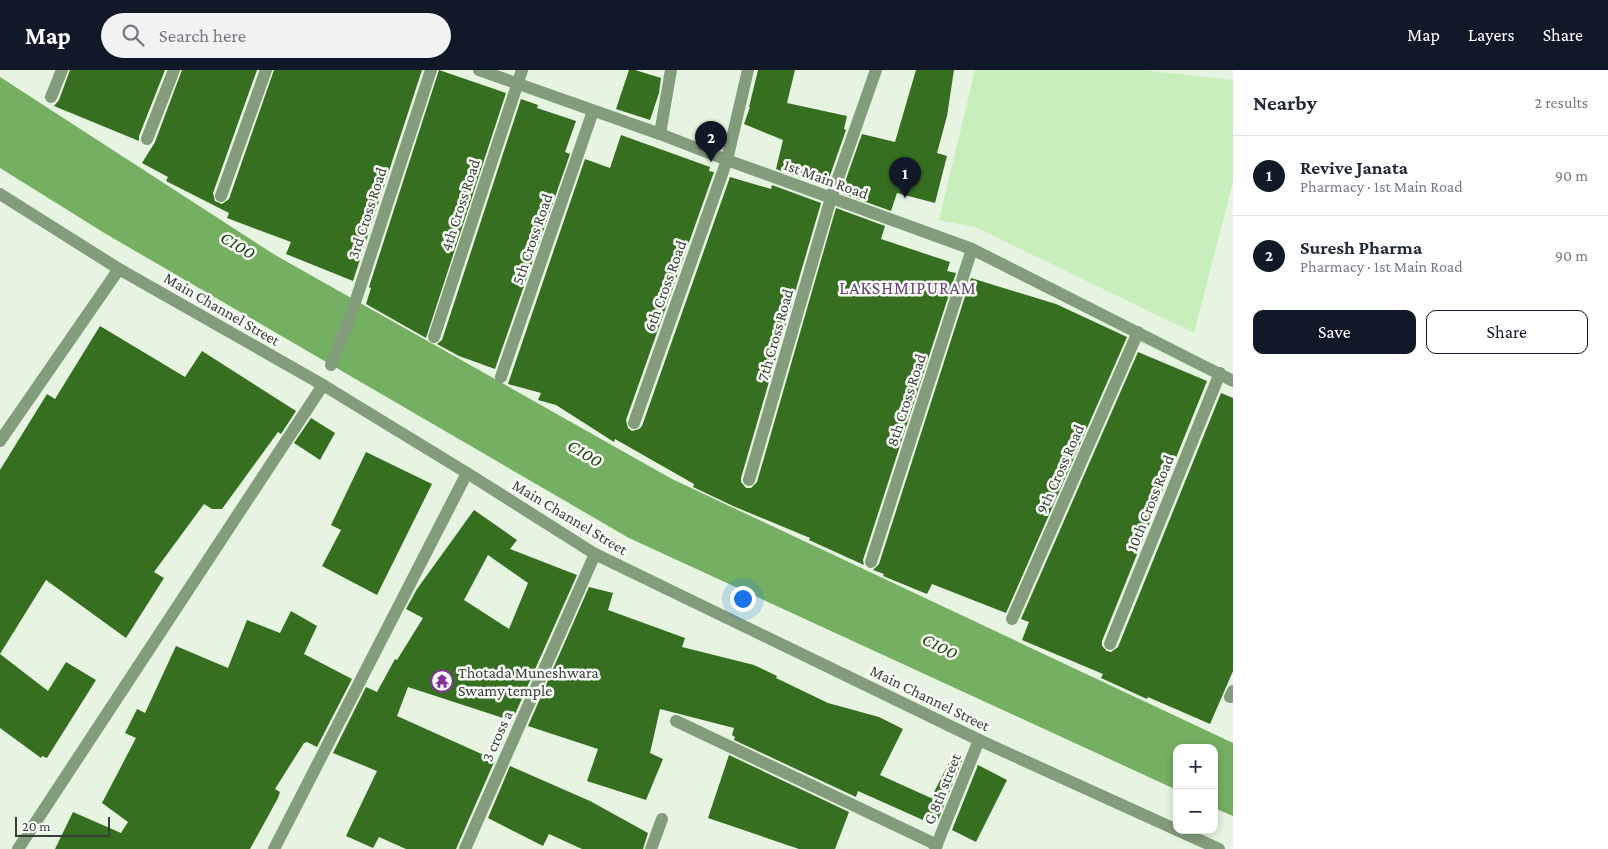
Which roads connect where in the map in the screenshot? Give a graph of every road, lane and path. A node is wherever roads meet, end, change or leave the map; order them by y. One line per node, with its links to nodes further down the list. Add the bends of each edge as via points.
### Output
1 (62, 70): 11 (street)
2 (174, 70): 14 (street)
3 (266, 70): 17 (street)
4 (431, 70): 23 (street, 3rd Cross Road, via 351,315)
5 (479, 70): 10 (street, 1st Main Road)
6 (522, 70): 10 (street, 4th Cross Road)
7 (670, 70): 13 (street)
8 (748, 70): 15 (street, 6th Cross Road)
9 (876, 70): 18 (street, 7th Cross Road)
10 (517, 83): 12 (street, 1st Main Road); 22 (street, 4th Cross Road)
11 (51, 97)
12 (593, 111): 13 (street, 1st Main Road); 25 (street, 5th Cross Road)
13 (660, 134): 15 (street, 1st Main Road)
14 (147, 138)
15 (727, 160): 18 (street, 1st Main Road); 28 (street, 6th Cross Road)
16 (0, 194): 20 (street, Main Channel Street)
17 (221, 196)
18 (831, 198): 19 (street, 1st Main Road); 31 (street, 7th Cross Road)
19 (972, 249): 21 (street, 1st Main Road); 33 (street, 8th Cross Road)
20 (119, 269): 27 (street, Main Channel Street); 29 (street)
21 (1138, 332): 24 (street, 1st Main Road); 34 (street, 9th Cross Road)
22 (434, 337)
23 (331, 365)
24 (1220, 373): 26 (street, 1st Main Road); 35 (street, 10th Cross Road)
25 (501, 377)
26 (1233, 381)
27 (323, 385): 30 (street, Main Channel Street); 42 (street)
28 (634, 424)
29 (0, 441)
30 (467, 473): 32 (street, Main Channel Street); 43 (street)
31 (749, 480)
32 (595, 554): 37 (street, Main Channel Street); 44 (street, 3 cross a)
33 (870, 562)
34 (1012, 618)
35 (1110, 644)
36 (676, 721): 41 (street)
37 (979, 740): 39 (street, Main Channel Street); 41 (street, G 8th street)
38 (662, 819): 45 (street)
39 (1173, 828)
40 (1186, 834): 46 (street, Main Channel Street)
41 (936, 847)
42 (18, 849)
43 (274, 849)
44 (465, 849)
45 (651, 849)
46 (1219, 849)

